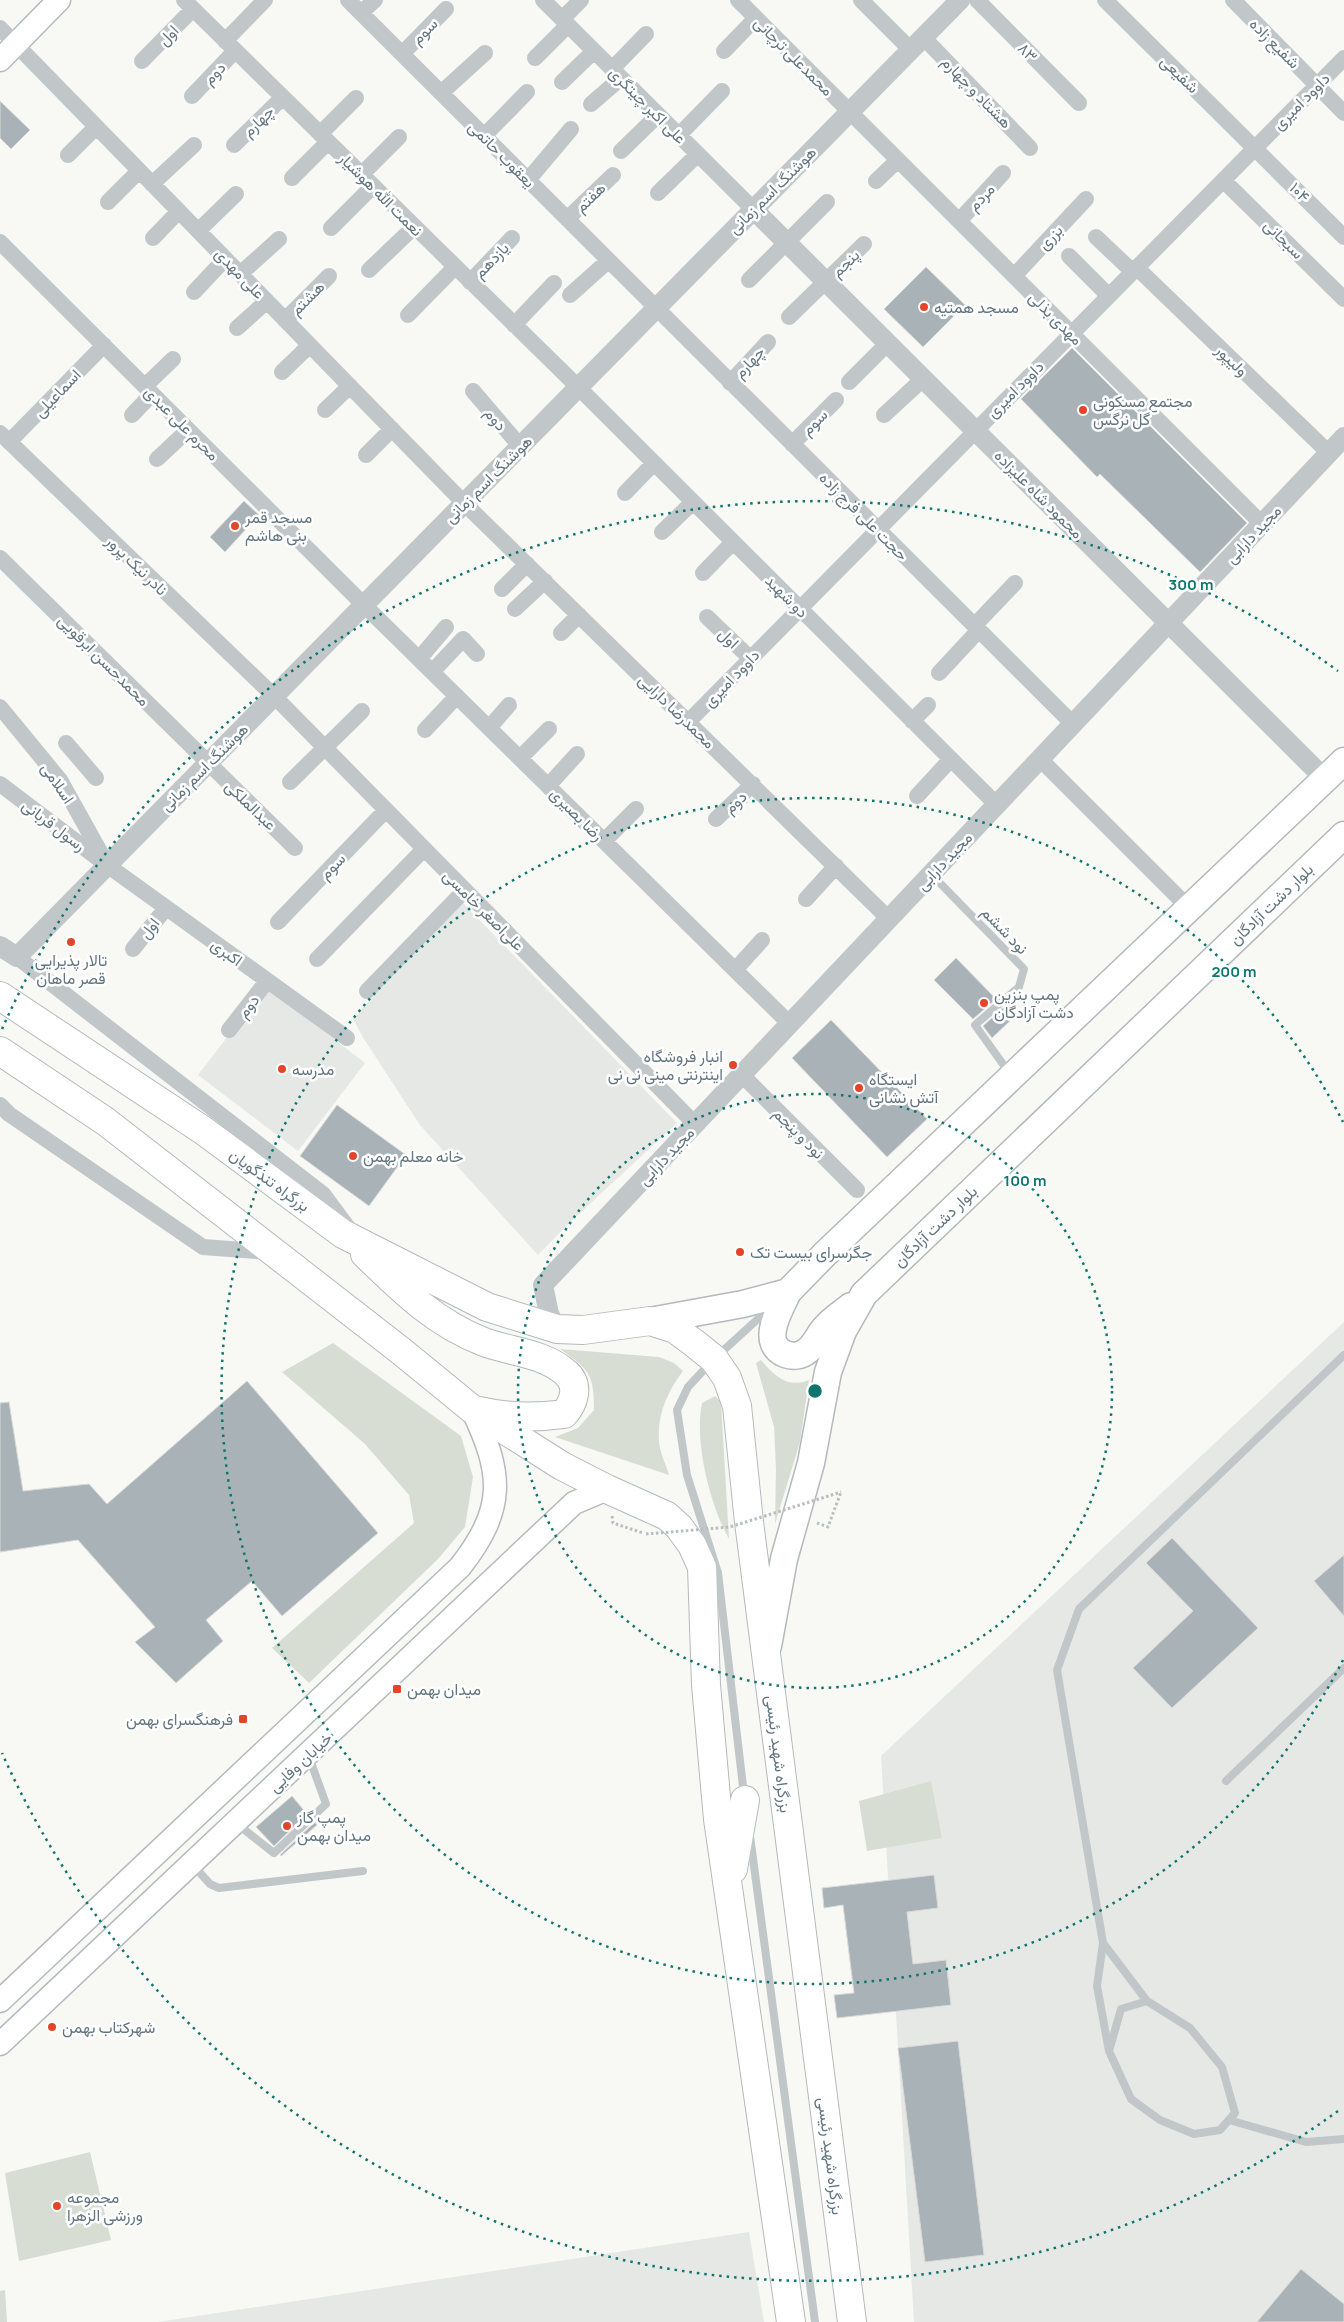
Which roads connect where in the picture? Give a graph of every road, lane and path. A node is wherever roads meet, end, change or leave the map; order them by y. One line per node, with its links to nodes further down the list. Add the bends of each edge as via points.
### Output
1 (59, 0): 20 (main road)
2 (265, 0): 21 (street)
3 (348, 0): 15 (street, یعقوب حاتمی)
4 (374, 0): 15 (street)
5 (543, 0): 17 (street, علی اکبر چیتگری)
6 (581, 0): 17 (street)
7 (738, 0): 16 (street, محمدعلی ترچانی)
8 (860, 0): 19 (street, هشتاد و چهارم)
9 (960, 0): 19 (street, هوشنگ اسم زمانی)
10 (977, 0): 38 (street, ۸۳)
11 (1105, 0): 51 (street, شفیعی)
12 (1233, 0): 31 (street, شفیع زاده)
13 (188, 5): 21 (street, نعمت الله هوشیار); 28 (street, اول)
14 (446, 9): 25 (street, سوم)
15 (361, 13): 25 (street, یعقوب حاتمی)
16 (756, 18): 22 (street); 40 (street, محمدعلی ترچانی)
17 (565, 22): 23 (street, علی اکبر چیتگری); 26 (street)
18 (646, 34): 29 (street)
19 (917, 43): 40 (street, هوشنگ اسم زمانی); 52 (street, هشتاد و چهارم)
20 (5, 44): 43 (street, علی مهدی)
21 (230, 46): 35 (street, دوم); 36 (street, نعمت الله هوشیار)
22 (724, 50)
23 (594, 51): 29 (street, علی اکبر چیتگری); 30 (street)
24 (485, 53): 34 (street)
25 (402, 54): 34 (street, یعقوب حاتمی)
26 (535, 58)
27 (1344, 58): 31 (street, داوود امیری)
28 (142, 61)
29 (616, 73): 39 (street); 42 (street, علی اکبر چیتگری)
30 (562, 82)
31 (1317, 85): 41 (street, شفیع زاده); 51 (street, داوود امیری)
32 (722, 90): 45 (street)
33 (527, 92): 46 (street)
34 (441, 93): 46 (street, یعقوب حاتمی)
35 (192, 96)
36 (283, 97): 48 (street, نعمت الله هوشیار); 49 (street, چهارم)
37 (356, 98): 48 (street)
38 (1078, 103)
39 (592, 104)
40 (850, 111): 56 (street, مهدی بذلی); 71 (street, هوشنگ اسم زمانی)
41 (1344, 113)
42 (658, 115): 45 (street, علی اکبر چیتگری); 53 (street)
43 (96, 127): 54 (street); 57 (street, علی مهدی)
44 (571, 129): 62 (street)
45 (679, 135): 55 (street, علی اکبر چیتگری)
46 (484, 136): 62 (street, یعقوب حاتمی)
47 (399, 137): 61 (street)
48 (324, 138): 60 (street); 61 (street, نعمت الله هوشیار)
49 (234, 144)
50 (194, 145): 65 (street)
51 (1255, 147): 63 (street, داوود امیری); 78 (street, ۱۰۴)
52 (1030, 148)
53 (620, 151)
54 (68, 154)
55 (698, 154): 66 (street); 71 (street, علی اکبر چیتگری)
56 (898, 160): 64 (street); 74 (street, مهدی بذلی)
57 (139, 170): 65 (street, علی مهدی); 69 (street)
58 (1003, 173): 74 (street, مردم)
59 (612, 175): 73 (street, هفتم)
60 (292, 178)
61 (367, 180): 75 (street, نعمت الله هوشیار); 76 (street)
62 (528, 180): 73 (street, یعقوب حاتمی)
63 (1223, 180): 90 (street, داوود امیری); 102 (street, سبحانی)
64 (876, 181)
65 (152, 184): 72 (street, علی مهدی)
66 (658, 193)
67 (236, 194): 77 (street)
68 (1086, 198): 94 (street, بزری)
69 (108, 202)
70 (827, 202): 84 (street)
71 (753, 209): 84 (street, محمود شاه علیزاده); 104 (street, هوشنگ اسم زمانی)
72 (179, 212): 77 (street, علی مهدی); 79 (street)
73 (567, 219): 88 (street, یعقوب حاتمی)
74 (960, 221): 94 (street, مهدی بذلی)
75 (414, 227): 89 (street, نعمت الله هوشیار); 91 (street)
76 (331, 228)
77 (198, 231): 87 (street, علی مهدی)
78 (1344, 237)
79 (153, 238)
80 (512, 238): 97 (street, یازدهم)
81 (1096, 238): 90 (street, ولیپور)
82 (279, 239): 92 (street)
83 (0, 242): 113 (street, محرم علی عبدی)
84 (786, 242): 95 (street); 96 (street, محمود شاه علیزاده)
85 (864, 244): 96 (street, پنجم)
86 (1069, 256): 101 (street)
87 (225, 258): 92 (street, علی مهدی); 99 (street)
88 (608, 261): 100 (street); 104 (street, یعقوب حاتمی)
89 (455, 267): 97 (street, نعمت الله هوشیار); 105 (street)
90 (1134, 269): 101 (street, داوود امیری); 135 (street, ولیپور)
91 (369, 270)
92 (240, 274): 103 (street, علی مهدی)
93 (329, 276): 107 (street, هشتم)
94 (1014, 276): 110 (street, مهدی بذلی)
95 (749, 280)
96 (825, 281): 106 (street); 112 (street, محمود شاه علیزاده)
97 (470, 282): 108 (street, نعمت الله هوشیار)
98 (554, 283): 108 (street)
99 (194, 292)
100 (570, 295)
101 (1108, 295): 110 (street, داوود امیری)
102 (1344, 298)
103 (267, 301): 107 (street, علی مهدی); 109 (street)
104 (656, 308): 119 (street, حجت علی فرج زاده); 121 (street, هوشنگ اسم زمانی)
105 (408, 315)
106 (789, 317)
107 (285, 320): 114 (street, علی مهدی)
108 (514, 325): 121 (street, نعمت الله هوشیار)
109 (237, 328)
110 (1071, 333): 130 (street, داوود امیری); 142 (street, مهدی بذلی)
111 (768, 342): 119 (street, چهارم)
112 (888, 343): 117 (street, محمود شاه علیزاده); 118 (street)
113 (104, 345): 122 (street, محرم علی عبدی); 131 (street, اسماعیلی)
114 (310, 345): 116 (street); 120 (street, علی مهدی)
115 (173, 359): 122 (street)
116 (282, 372)
117 (923, 379): 127 (street); 130 (street, محمود شاه علیزاده)
118 (849, 382)
119 (730, 383): 133 (street, حجت علی فرج زاده)
120 (350, 386): 125 (street); 128 (street, علی مهدی)
121 (578, 387): 134 (street, هوشنگ اسم زمانی); 138 (street, دو شهید)
122 (149, 390): 126 (street); 129 (street, محرم علی عبدی)
123 (473, 391): 134 (street, دوم)
124 (836, 400): 133 (street, سوم)
125 (325, 410)
126 (132, 415)
127 (884, 415)
128 (392, 429): 136 (street); 141 (street, علی مهدی)
129 (188, 430): 137 (street); 152 (street, محرم علی عبدی)
130 (975, 430): 143 (street, داوود امیری); 157 (street, محمود شاه علیزاده)
131 (5, 437): 166 (street, نادر نیک پرور)
132 (1344, 437): 135 (street, مجید دارابی)
133 (792, 444): 143 (street, حجت علی فرج زاده)
134 (520, 446): 141 (street, هوشنگ اسم زمانی)
135 (1329, 453): 142 (street, مجید دارابی)
136 (366, 454)
137 (156, 460)
138 (654, 463): 139 (street); 140 (street, دو شهید)
139 (625, 493)
140 (693, 502): 144 (street); 145 (street, دو شهید)
141 (464, 503): 147 (street, محمدرضا دارایی); 152 (street, هوشنگ اسم زمانی)
142 (1262, 524): 157 (street, مجید دارابی)
143 (877, 529): 153 (street, داوود امیری); 159 (street, حجت علی فرج زاده)
144 (662, 532)
145 (732, 542): 148 (street); 153 (street, دو شهید)
146 (0, 558): 186 (street, محمدحسن ابرقویی)
147 (527, 564): 149 (street, محمدرضا دارایی); 151 (street)
148 (703, 573)
149 (545, 582): 154 (street); 155 (street, محمدرضا دارایی)
150 (1015, 583): 159 (street)
151 (502, 589)
152 (364, 605): 163 (street, رضا بصیری); 166 (street, هوشنگ اسم زمانی)
153 (800, 608): 162 (street, داوود امیری); 172 (street, دو شهید)
154 (515, 609)
155 (579, 615): 160 (street); 173 (street, محمدرضا دارایی)
156 (707, 617): 162 (street, اول)
157 (1168, 623): 174 (street, مجید دارابی); 188 (street, محمود شاه علیزاده)
158 (446, 627): 163 (street)
159 (977, 628): 165 (street); 174 (street, حجت علی فرج زاده)
160 (561, 633)
161 (477, 654): 164 (street, via 463,639)
162 (750, 658): 173 (street, داوود امیری)
163 (419, 659): 164 (street, رضا بصیری)
164 (432, 672): 167 (street, رضا بصیری)
165 (939, 673)
166 (274, 696): 179 (street, علی‌اصغر خامسی); 186 (street, هوشنگ اسم زمانی)
167 (457, 696): 175 (street, رضا بصیری); 177 (street)
168 (509, 705): 175 (street)
169 (928, 705): 172 (street)
170 (0, 707): 189 (street, اسلامی)
171 (362, 711): 179 (street)
172 (912, 721): 182 (street, دو شهید)
173 (688, 722): 192 (street, محمدرضا دارایی)
174 (1073, 724): 183 (street, مجید دارابی)
175 (489, 728): 181 (street, رضا بصیری)
176 (549, 728): 181 (street)
177 (424, 730)
178 (66, 743): 185 (street)
179 (324, 747): 190 (street); 197 (street, علی‌اصغر خامسی)
180 (577, 754): 193 (street)
181 (520, 758): 193 (street, رضا بصیری)
182 (951, 759): 194 (street); 195 (street, دو شهید)
183 (1040, 759): 195 (street, مجید دارابی); 209 (street)
184 (1344, 760): 188 (main road)
185 (82, 762): 187 (street); 189 (street)
186 (208, 763): 201 (street, عبدالملکی); 203 (street, هوشنگ اسم زمانی)
187 (96, 778)
188 (1325, 779): 209 (main road)
189 (60, 780): 203 (street, اسلامی)
190 (290, 782)
191 (0, 784): 203 (street, رسول قربانی)
192 (753, 784): 198 (street, دوم); 204 (street, محمدرضا دارایی)
193 (548, 786): 200 (street, رضا بصیری)
194 (917, 796)
195 (997, 805): 205 (street, مجید دارابی)
196 (636, 809): 200 (street)
197 (386, 810): 202 (street, علی‌اصغر خامسی); 211 (street, سوم)
198 (716, 820)
199 (1344, 834): 233 (main road, بلوار دشت آزادگان)
200 (604, 841): 217 (street, رضا بصیری)
201 (295, 848)
202 (424, 849): 206 (street, علی‌اصغر خامسی); 216 (street)
203 (107, 865): 208 (street, اکبری); 215 (street, هوشنگ اسم زمانی)
204 (836, 866): 207 (street); 210 (street, محمدرضا دارایی)
205 (931, 874): 210 (street, مجید دارابی); 226 (lane, نود ششم, via 1024,969 1018,987 975,1025)
206 (465, 890): 219 (street); 228 (street, علی‌اصغر خامسی)
207 (806, 899)
208 (166, 908): 214 (street, اول); 218 (street, اکبری)
209 (1190, 908): 226 (main road)
210 (890, 919): 221 (street, مجید دارابی)
211 (278, 922)
212 (762, 940): 217 (street)
213 (0, 946): 215 (street)
214 (133, 949)
215 (17, 957): 230 (street, via 323,1194)
216 (317, 959)
217 (735, 970): 221 (street, رضا بصیری)
218 (267, 981): 222 (street, دوم); 223 (street, اکبری)
219 (367, 991)
220 (0, 996): 230 (highway, بزرگراه تندگویان, via 204,1131)
221 (790, 1024): 225 (street, مجید دارابی)
222 (229, 1030)
223 (347, 1038)
224 (0, 1051): 231 (highway, via 105,1121)
225 (742, 1075): 228 (street, مجید دارابی); 229 (street, نود و پنجم)
226 (1012, 1077): 232 (main road)
227 (0, 1105): 231 (street, via 203,1247)
228 (695, 1124): 235 (street, مجید دارابی, via 543,1285 549,1314)
229 (857, 1190)
230 (350, 1237): 235 (highway, بزرگراه تندگویان, via 486,1307); 238 (highway, via 422,1308 484,1342 538,1357 554,1365 568,1375 573,1385 575,1397 564,1414 532,1418 501,1416)
231 (275, 1253): 238 (highway)
232 (788, 1292): 233 (main road, via 778,1312 772,1337 777,1349 788,1356 808,1350 824,1328); 234 (main road); 237 (lane)
233 (864, 1294): 242 (main road, بلوار دشت آزادگان, via 843,1331 828,1372 811,1463 784,1559)
234 (650, 1321): 235 (highway, بزرگراه شهید رئیسی, via 582,1330); 237 (highway, بزرگراه شهید رئیسی, via 675,1330)
235 (557, 1328)
236 (1344, 1356): 251 (lane, via 1079,1609 1056,1670)
237 (714, 1359): 242 (highway, بزرگراه شهید رئیسی, via 727,1378 737,1406); 246 (lane, via 688,1387 677,1410 687,1476 718,1573)
238 (472, 1409): 239 (highway, via 516,1439); 253 (main road, خیابان وفایی, via 487,1441 496,1473 492,1514 474,1549 460,1567)
239 (607, 1489): 244 (main road, خیابان وفایی, via 574,1503); 250 (highway, via 667,1516 692,1545 702,1567 706,1684 718,1819)
240 (613, 1523): 241 (path, bridge, via 646,1534 730,1528 841,1492)
241 (828, 1527)
242 (766, 1656): 260 (highway, بزرگراه شهید رئیسی)
243 (1344, 1668): 245 (lane)
244 (308, 1755): 247 (main road, خیابان وفایی); 247 (lane, via 326,1804 302,1828 274,1853)
245 (1226, 1781)
246 (745, 1800): 250 (highway); 259 (lane)
247 (236, 1823): 248 (main road, خیابان وفایی)
248 (192, 1863): 249 (lane, via 210,1884 219,1888); 254 (main road, خیابان وفایی)
249 (363, 1871)
250 (729, 1895): 258 (highway)
251 (1103, 1943): 252 (lane); 255 (lane, via 1096,1986)
252 (1147, 2001): 255 (lane, via 1121,2009); 256 (lane, via 1190,2028 1222,2067 1235,2113)
253 (0, 2002)
254 (0, 2044)
255 (1108, 2051): 256 (lane, via 1132,2099 1160,2120 1194,2134 1220,2130)
256 (1229, 2120): 257 (lane, via 1306,2142)
257 (1344, 2138)
258 (791, 2322)
259 (814, 2322)
260 (852, 2322)

